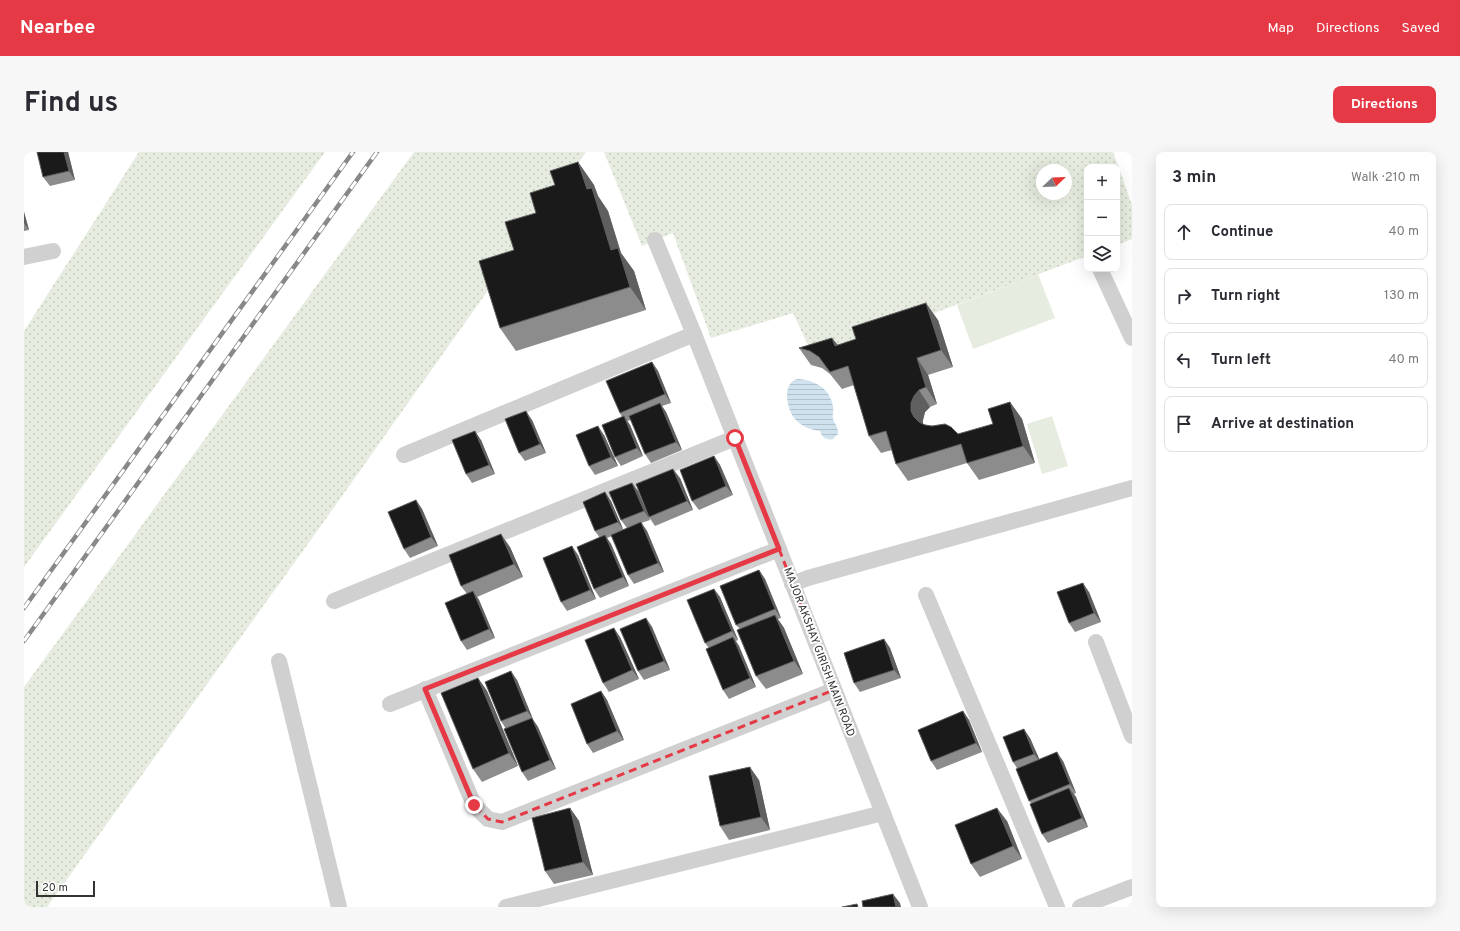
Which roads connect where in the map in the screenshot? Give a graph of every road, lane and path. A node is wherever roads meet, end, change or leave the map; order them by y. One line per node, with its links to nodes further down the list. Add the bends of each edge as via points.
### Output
1 (656, 240): 5 (street, MAJOR AKSHAY GIRISH MAIN ROAD)
2 (53, 251): 3 (street)
3 (24, 257)
4 (1101, 272): 6 (street)
5 (694, 334): 7 (street, MAJOR AKSHAY GIRISH MAIN ROAD); 8 (street)
6 (1132, 338)
7 (735, 438): 10 (street, MAJOR AKSHAY GIRISH MAIN ROAD); 13 (street)
8 (404, 455)
9 (1132, 488): 11 (street)
10 (779, 549): 11 (street, MAJOR AKSHAY GIRISH MAIN ROAD); 16 (street)
11 (792, 584): 17 (street, MAJOR AKSHAY GIRISH MAIN ROAD)
12 (926, 595): 25 (street)
13 (334, 601)
14 (1096, 642): 19 (street)
15 (279, 661): 22 (street)
16 (425, 689): 17 (street, via 474,805 488,819 502,822); 18 (street)
17 (834, 690): 20 (street, MAJOR AKSHAY GIRISH MAIN ROAD)
18 (390, 704)
19 (1132, 736)
20 (883, 813): 23 (street); 24 (street, MAJOR AKSHAY GIRISH MAIN ROAD)
21 (1132, 887): 26 (street)
22 (339, 907)
23 (506, 907)
24 (920, 907)
25 (1057, 907)
26 (1080, 907)

